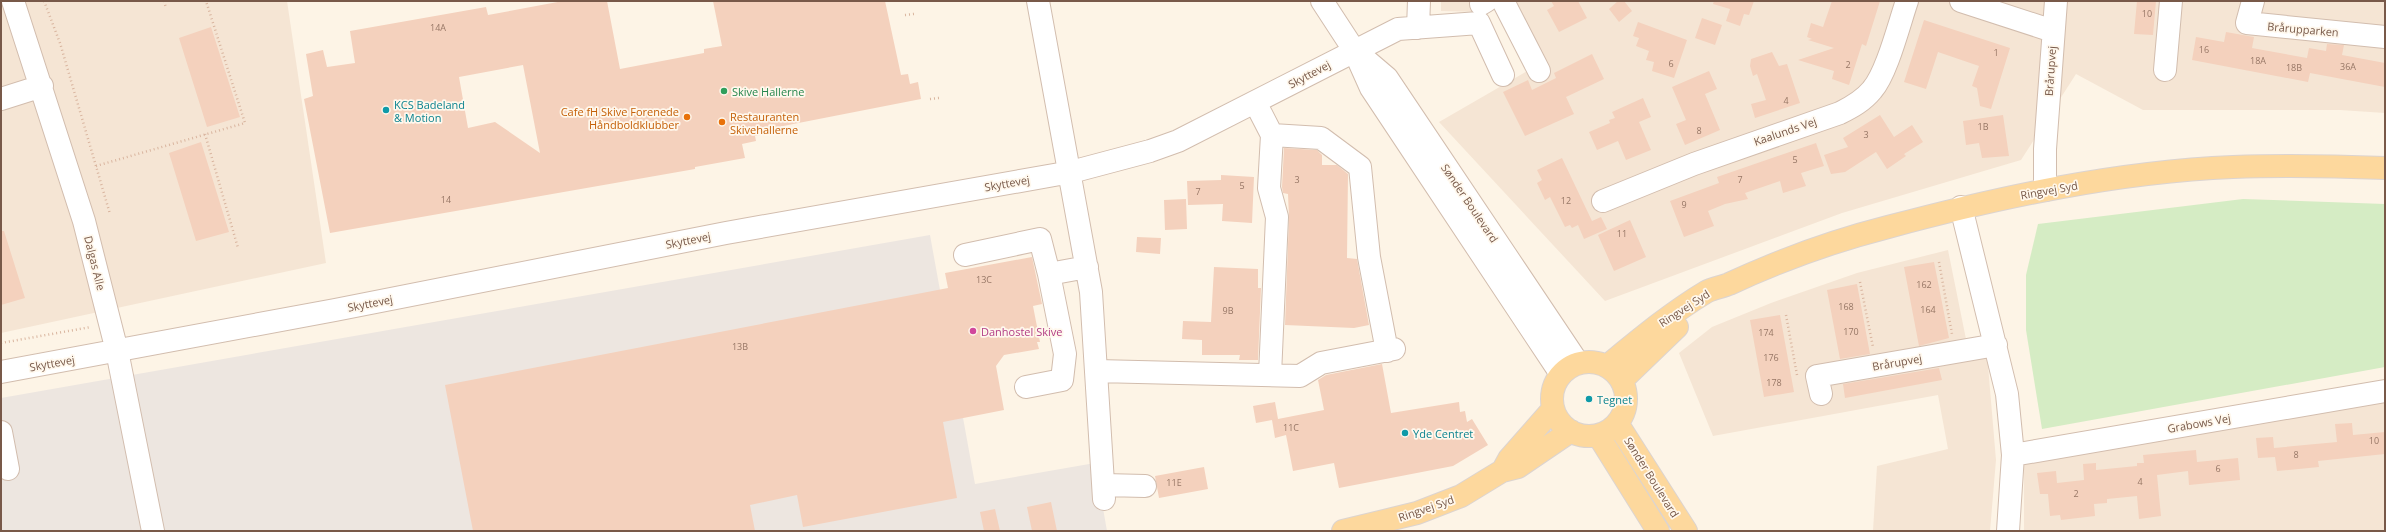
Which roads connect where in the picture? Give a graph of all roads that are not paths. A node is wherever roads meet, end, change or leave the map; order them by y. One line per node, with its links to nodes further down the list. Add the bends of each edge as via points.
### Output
1 (13, 1): 18 (street, Dalgas Alle)
2 (1038, 1): 23 (street)
3 (1322, 1): 14 (street, Sønder Boulevard)
4 (1419, 1): 11 (street)
5 (1503, 1): 16 (street)
6 (1907, 1): 25 (street, Kaalunds Vej, via 1881,76 1873,90 1857,104 1840,113 1694,164)
7 (1961, 1): 12 (street)
8 (2056, 1): 12 (street, Brårupvej)
9 (2171, 1): 15 (street)
10 (2253, 1): 13 (street, Brårupparken, via 2247,23)
11 (1418, 28): 14 (street, Skyttevej, via 1398,29); 17 (street, Skyttevej, via 1479,23)
12 (2053, 31): 24 (street, Brårupvej, via 2045,149)
13 (2384, 32)
14 (1354, 50): 20 (street, Skyttevej); 32 (street, Sønder Boulevard, via 1371,88)
15 (2165, 70)
16 (1539, 71)
17 (1503, 75)
18 (42, 86): 19 (street); 31 (street, Dalgas Alle, via 84,221)
19 (1, 99)
20 (1255, 102): 21 (street); 23 (street, Skyttevej, via 1178,141)
21 (1272, 135): 36 (street, via 1269,188 1277,217); 36 (street, via 1321,138 1360,168 1369,257 1390,350 1321,363 1300,376)
22 (2385, 168): 24 (main road, Ringvej Syd, via 2316,165 2231,167 2153,174)
23 (1071, 172): 28 (street); 31 (street, Skyttevej, via 726,233)
24 (2045, 190): 26 (main road, Ringvej Syd)
25 (1604, 201)
26 (1961, 207): 30 (street); 35 (main road, Ringvej Syd, via 1851,236 1789,258 1727,285 1669,333)
27 (965, 255): 29 (street, via 1040,239)
28 (1087, 267): 29 (street); 33 (street)
29 (1049, 274): 38 (street, via 1065,354 1062,380)
30 (1996, 345): 37 (street, Brårupvej, via 1817,376); 45 (street, via 2007,394)
31 (117, 351): 34 (street, Skyttevej); 49 (street, Dalgas Alle)
32 (1569, 369): 35 (main road, via 1588,361); 40 (main road, via 1552,390)
33 (1097, 371): 36 (street); 48 (street, via 1104,492)
34 (1, 372)
35 (1614, 373): 41 (main road, via 1626,402)
36 (1270, 375)
37 (1819, 386)
38 (1026, 387)
39 (2385, 391): 45 (street, Grabows Vej)
40 (1553, 409): 42 (main road, via 1557,418); 47 (main road, Ringvej Syd, via 1509,459)
41 (1618, 423): 44 (main road); 52 (main road, Sønder Boulevard)
42 (1571, 431): 44 (main road, via 1584,435); 47 (main road, Ringvej Syd, via 1518,467)
43 (1, 432): 46 (street)
44 (1598, 435): 51 (main road)
45 (2012, 455): 53 (street)
46 (8, 469)
47 (1502, 471): 50 (main road, Ringvej Syd, via 1461,496 1417,513)
48 (1145, 486)
49 (153, 531)
50 (1343, 531)
51 (1658, 531)
52 (1686, 531)
53 (2008, 531)

